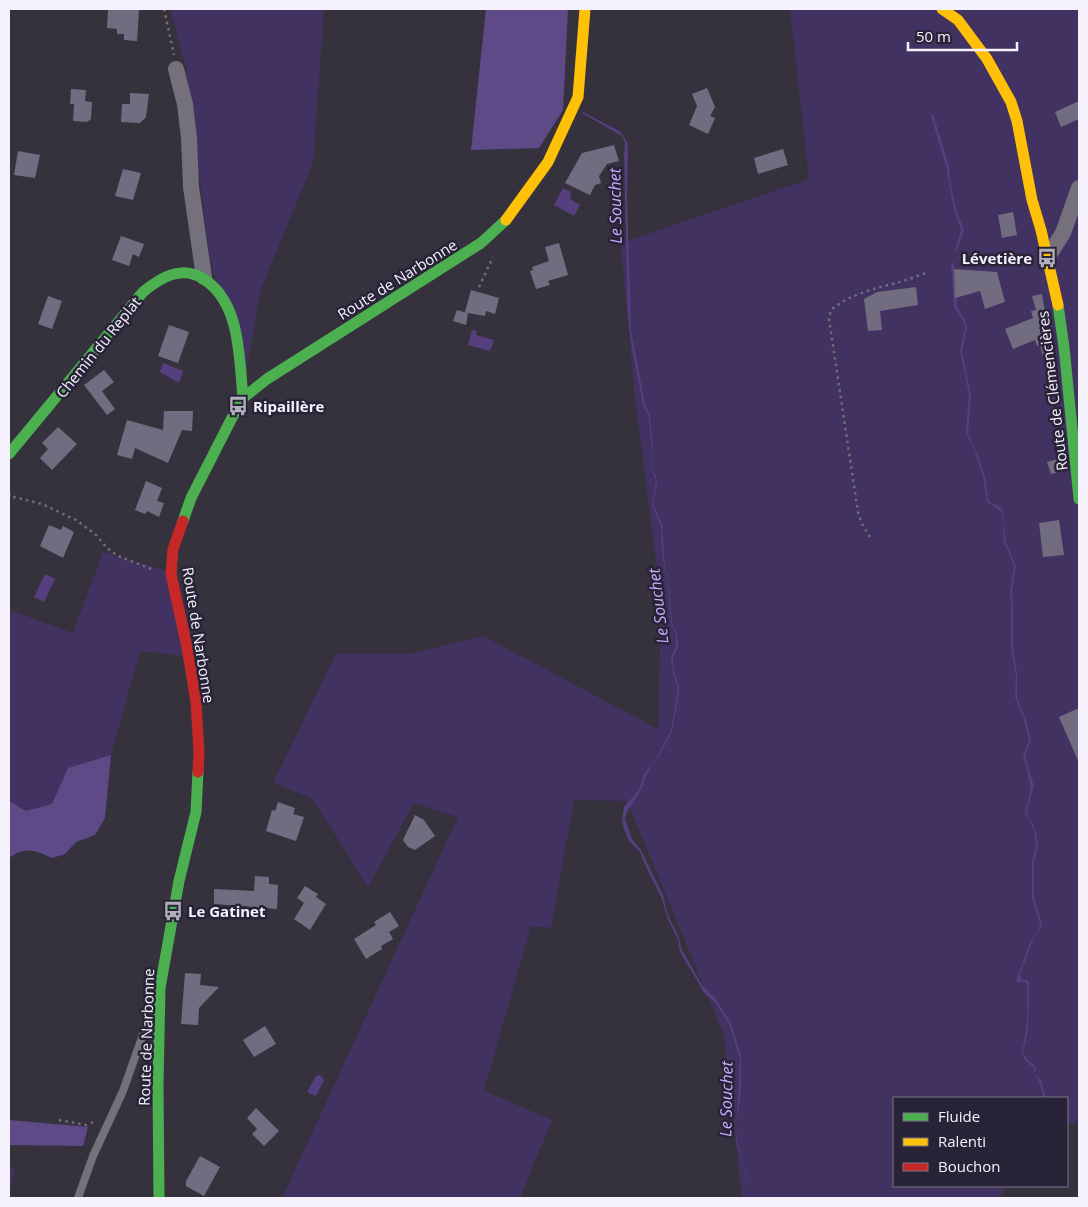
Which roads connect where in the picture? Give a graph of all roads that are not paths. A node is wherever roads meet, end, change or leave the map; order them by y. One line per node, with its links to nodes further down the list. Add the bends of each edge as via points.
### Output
1 (585, 9): 9 (street, Route de Narbonne, via 578,97 548,162 502,225 460,258 266,380)
2 (942, 9): 5 (street, Route de Clémencières, via 958,20 976,43 1011,102)
3 (176, 69): 8 (street, via 185,104 191,187)
4 (1079, 188): 6 (street)
5 (1041, 230): 6 (street); 7 (street, Route de Clémencières)
6 (1063, 233): 7 (street)
7 (1047, 258): 11 (street, Route de Clémencières, via 1064,347)
8 (204, 277): 9 (street, via 224,296 229,308); 10 (street, Chemin du Replat, via 177,272 158,278)
9 (243, 398): 12 (street, Route de Narbonne, via 192,498 173,549 171,574 196,702 199,753 196,812 179,881)
10 (9, 454)
11 (1079, 499)
12 (160, 988): 13 (lane, via 123,1091); 14 (street, Route de Narbonne)
13 (78, 1198)
14 (159, 1198)

